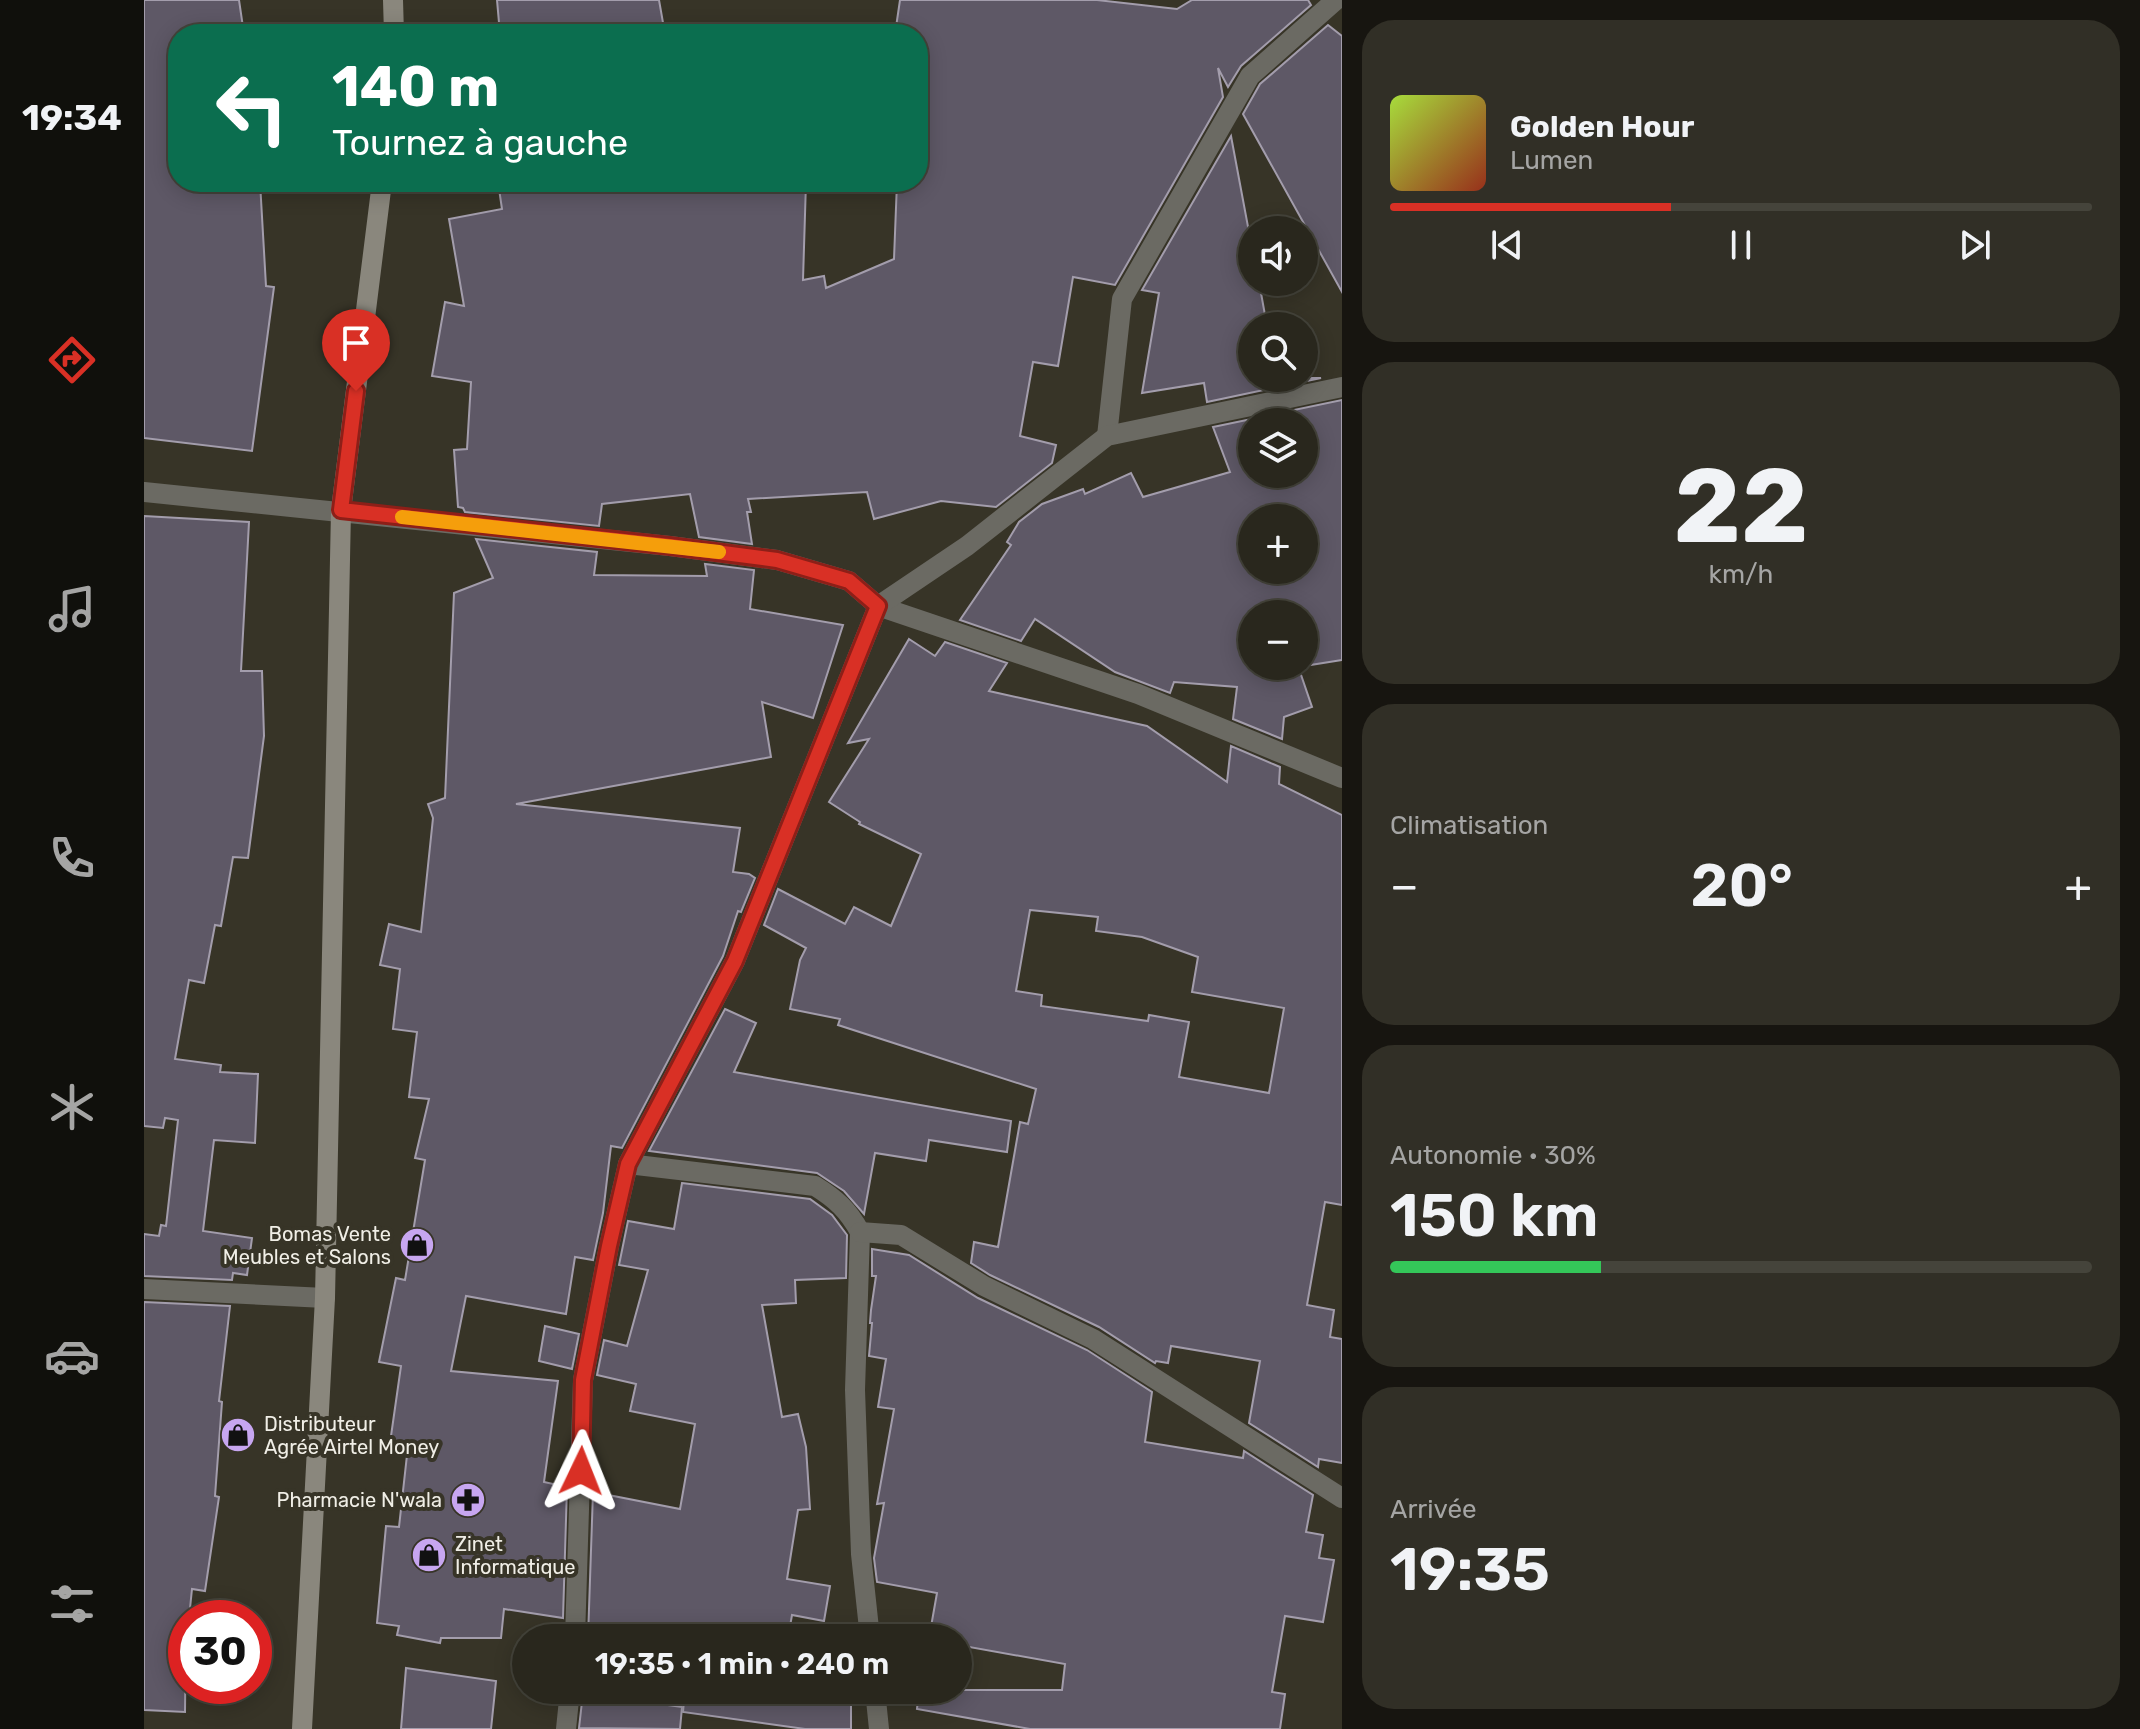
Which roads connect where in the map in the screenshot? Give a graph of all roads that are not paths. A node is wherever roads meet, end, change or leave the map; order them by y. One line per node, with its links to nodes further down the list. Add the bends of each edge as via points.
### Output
1 (393, 0): 3 (street)
2 (1336, 0): 6 (street, via 1250,76 1122,299)
3 (394, 24)
4 (381, 192): 8 (street)
5 (1342, 387): 6 (street)
6 (1107, 436): 9 (street, via 967,546)
7 (144, 492): 8 (street)
8 (341, 510): 9 (street, via 777,560 849,581); 14 (street)
9 (878, 606): 10 (street, via 1138,694); 11 (street, via 735,961)
10 (1342, 778)
11 (628, 1164): 12 (street, via 815,1186 850,1213); 16 (street, via 583,1380)
12 (860, 1232): 15 (street, via 901,1235 984,1286 1093,1339); 17 (street, via 855,1390)
13 (144, 1289): 14 (street)
14 (325, 1298): 20 (street)
15 (1342, 1498)
16 (575, 1624)
17 (868, 1624)
18 (569, 1704): 21 (street)
19 (876, 1704): 22 (street)
20 (302, 1729)
21 (566, 1729)
22 (879, 1729)

